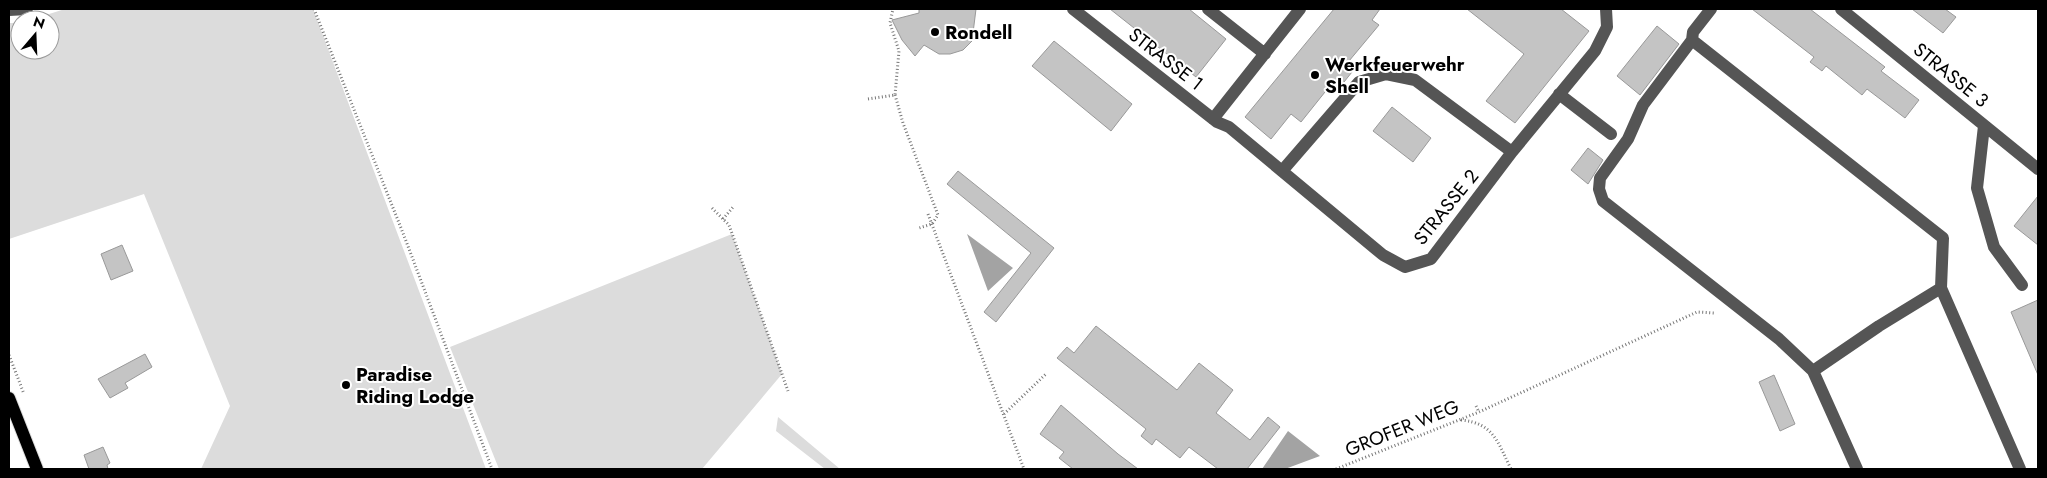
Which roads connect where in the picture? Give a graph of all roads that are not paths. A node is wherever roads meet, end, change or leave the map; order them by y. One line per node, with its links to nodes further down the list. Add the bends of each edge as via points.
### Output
1 (27, 9): 8 (street)
2 (1073, 9): 12 (street, STRASSE 1)
3 (1208, 9): 10 (street)
4 (1300, 9): 10 (street)
5 (1606, 9): 11 (street, STRASSE 2, via 1607,27 1595,51)
6 (1711, 9): 9 (street, via 1693,32)
7 (1841, 9): 13 (street, STRASSE 3)
8 (9, 10)
9 (1692, 40): 19 (street, via 1943,238); 20 (street, via 1643,105 1628,139 1600,178 1598,189 1603,200 1779,339)
10 (1265, 54): 12 (street)
11 (1559, 94): 14 (street); 15 (street, STRASSE 2)
12 (1213, 119): 17 (street, STRASSE 2, via 1229,127)
13 (1984, 126): 16 (street, STRASSE 3); 18 (street, via 1977,188 1994,246)
14 (1611, 134)
15 (1512, 152): 17 (street, via 1415,80 1386,74 1359,82); 17 (street, STRASSE 2, via 1431,259 1405,267 1383,255)
16 (2038, 169)
17 (1282, 171)
18 (2022, 285)
19 (1941, 288): 20 (street); 24 (street)
20 (1813, 371): 23 (street)
21 (9, 398): 22 (main road)
22 (37, 469)
23 (1857, 469)
24 (2020, 469)

